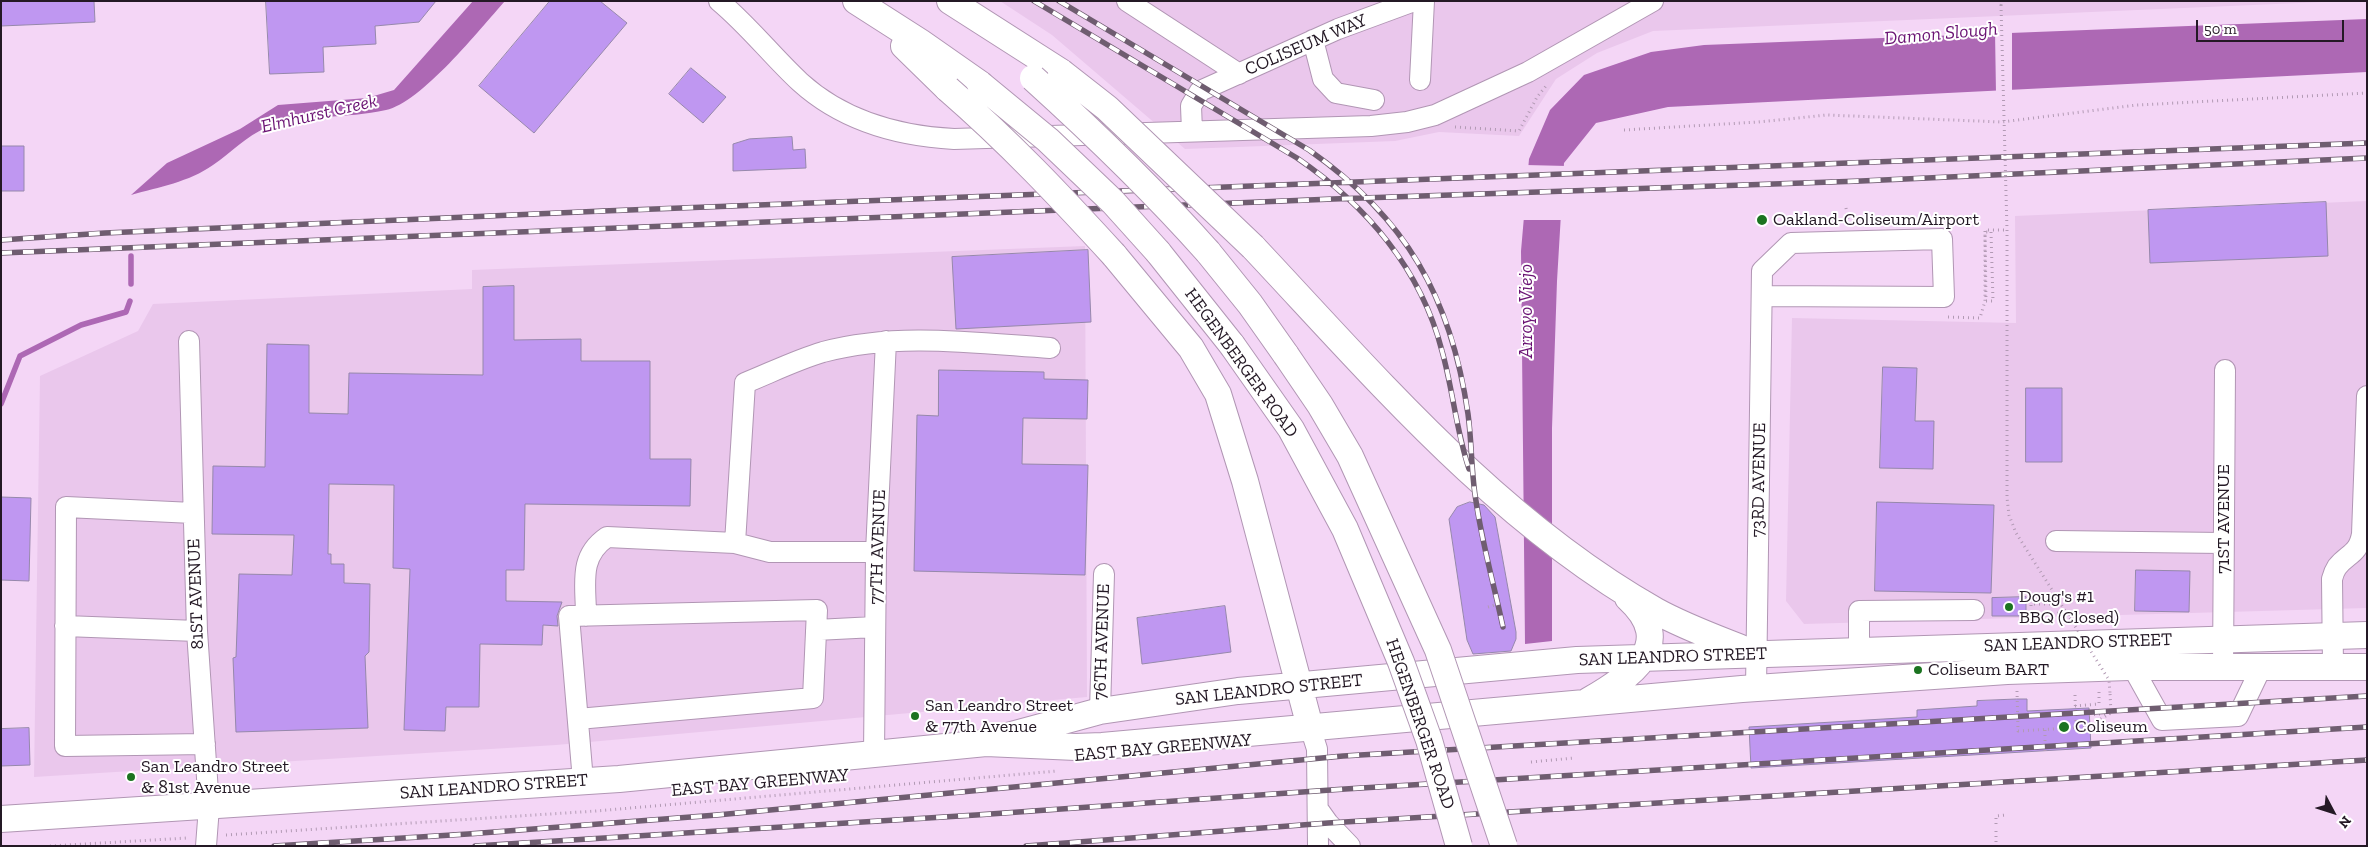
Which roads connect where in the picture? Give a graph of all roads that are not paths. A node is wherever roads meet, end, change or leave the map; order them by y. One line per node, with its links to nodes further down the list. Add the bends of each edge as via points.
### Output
1 (719, 1): 13 (street, via 801,83 845,114 888,130 919,137 954,139)
2 (856, 1): 44 (main road, bridge, via 1046,180 1192,348 1218,394 1245,481); 60 (main road, HEGENBERGER ROAD, bridge, via 980,84 1048,140 1113,202 1158,252 1232,345 1291,429 1352,546 1423,723)
3 (944, 1): 61 (main road, bridge, via 1104,142 1151,189 1250,304 1320,405 1350,456 1434,641)
4 (950, 1): 26 (main road, bridge, via 1061,72 1107,108 1253,247 1455,458 1559,547)
5 (1127, 1): 10 (street, COLISEUM WAY)
6 (1414, 1): 9 (street, COLISEUM WAY)
7 (1424, 1): 11 (street)
8 (1653, 1): 13 (street, via 1528,72 1435,115 1371,126)
9 (1313, 40): 10 (street, COLISEUM WAY); 12 (street, via 1323,79 1336,93)
10 (1239, 74): 13 (street, via 1200,91 1191,106)
11 (1420, 80)
12 (1374, 100)
13 (1192, 132)
14 (1762, 296): 14 (street, 73RD AVENUE, via 1762,271 1791,243 1942,239 1944,297); 37 (street, 73RD AVENUE)
15 (189, 341): 20 (street, 81ST AVENUE)
16 (886, 341): 17 (street, via 945,341); 22 (street, via 822,353 745,383); 24 (street, 77TH AVENUE)
17 (1050, 348)
18 (2225, 370): 23 (street, 71ST AVENUE)
19 (2367, 396): 34 (street, via 2362,534 2360,545 2338,566 2332,579)
20 (193, 513): 29 (street, via 66,507); 32 (street, 81ST AVENUE)
21 (2056, 541): 23 (street)
22 (735, 543): 24 (street, via 770,552); 28 (street, via 607,537 589,553)
23 (2223, 543): 35 (street, 71ST AVENUE)
24 (876, 552): 30 (street, 77TH AVENUE)
25 (1104, 574): 47 (street, 76TH AVENUE)
26 (1610, 582): 37 (main road, via 1672,619); 38 (main road, via 1646,622 1649,635)
27 (1974, 610): 36 (street, via 1860,611)
28 (586, 616): 31 (street, via 817,610); 48 (street, via 569,616)
29 (66, 626): 32 (street); 51 (street, via 65,746)
30 (875, 628): 31 (street); 52 (street, 77TH AVENUE)
31 (816, 630): 48 (street, via 813,698)
32 (197, 631): 51 (street, 81ST AVENUE)
33 (2367, 635): 34 (main road, SAN LEANDRO STREET)
34 (2332, 636): 35 (main road, SAN LEANDRO STREET); 43 (street)
35 (2223, 638): 36 (main road, SAN LEANDRO STREET); 41 (street, 71ST AVENUE)
36 (1859, 650): 37 (main road, SAN LEANDRO STREET)
37 (1756, 654): 38 (main road, SAN LEANDRO STREET); 45 (street, 73RD AVENUE)
38 (1645, 656): 44 (main road, SAN LEANDRO STREET); 46 (main road, via 1639,667)
39 (2367, 667): 43 (main road, SAN LEANDRO STREET)
40 (2133, 668): 41 (main road, SAN LEANDRO STREET); 42 (street, via 2162,720 2238,716); 45 (main road, SAN LEANDRO STREET, via 2017,671)
41 (2223, 668): 42 (main road, SAN LEANDRO STREET)
42 (2261, 668): 43 (main road, SAN LEANDRO STREET)
43 (2333, 668)
44 (1297, 684): 47 (main road, SAN LEANDRO STREET); 49 (main road)
45 (1756, 688): 46 (main road, SAN LEANDRO STREET)
46 (1582, 704): 49 (main road, SAN LEANDRO STREET)
47 (1100, 711): 50 (main road, SAN LEANDRO STREET)
48 (578, 719): 53 (street)
49 (1310, 727): 50 (main road, SAN LEANDRO STREET, via 1102,746); 55 (street, via 1317,749)
50 (986, 743): 52 (main road, SAN LEANDRO STREET)
51 (204, 744): 54 (street, 81ST AVENUE)
52 (874, 754): 53 (main road, SAN LEANDRO STREET)
53 (583, 781): 54 (main road, SAN LEANDRO STREET)
54 (209, 807): 56 (main road, SAN LEANDRO STREET); 57 (street, 81ST AVENUE)
55 (1318, 809): 58 (street); 59 (street)
56 (1, 820)
57 (206, 846)
58 (1318, 846)
59 (1350, 846)
60 (1459, 846)
61 (1504, 846)

